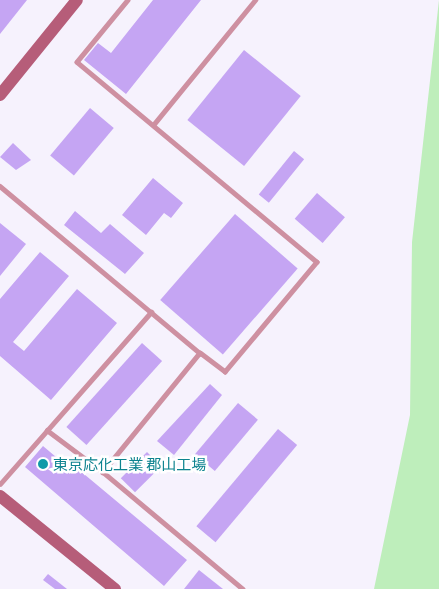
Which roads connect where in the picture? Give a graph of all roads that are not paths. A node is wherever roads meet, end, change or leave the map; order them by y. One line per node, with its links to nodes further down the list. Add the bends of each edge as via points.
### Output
1 (77, 0): 4 (street)
2 (128, 0): 5 (lane, via 77,62)
3 (255, 0): 5 (lane)
4 (0, 95)
5 (154, 124): 8 (lane, via 317,262 225,372)
6 (0, 186): 7 (lane)
7 (151, 312): 8 (lane); 9 (lane)
8 (200, 353): 10 (lane)
9 (47, 430): 10 (lane); 11 (lane)
10 (103, 472): 14 (lane)
11 (0, 484)
12 (0, 496): 13 (street)
13 (115, 589)
14 (243, 589)

